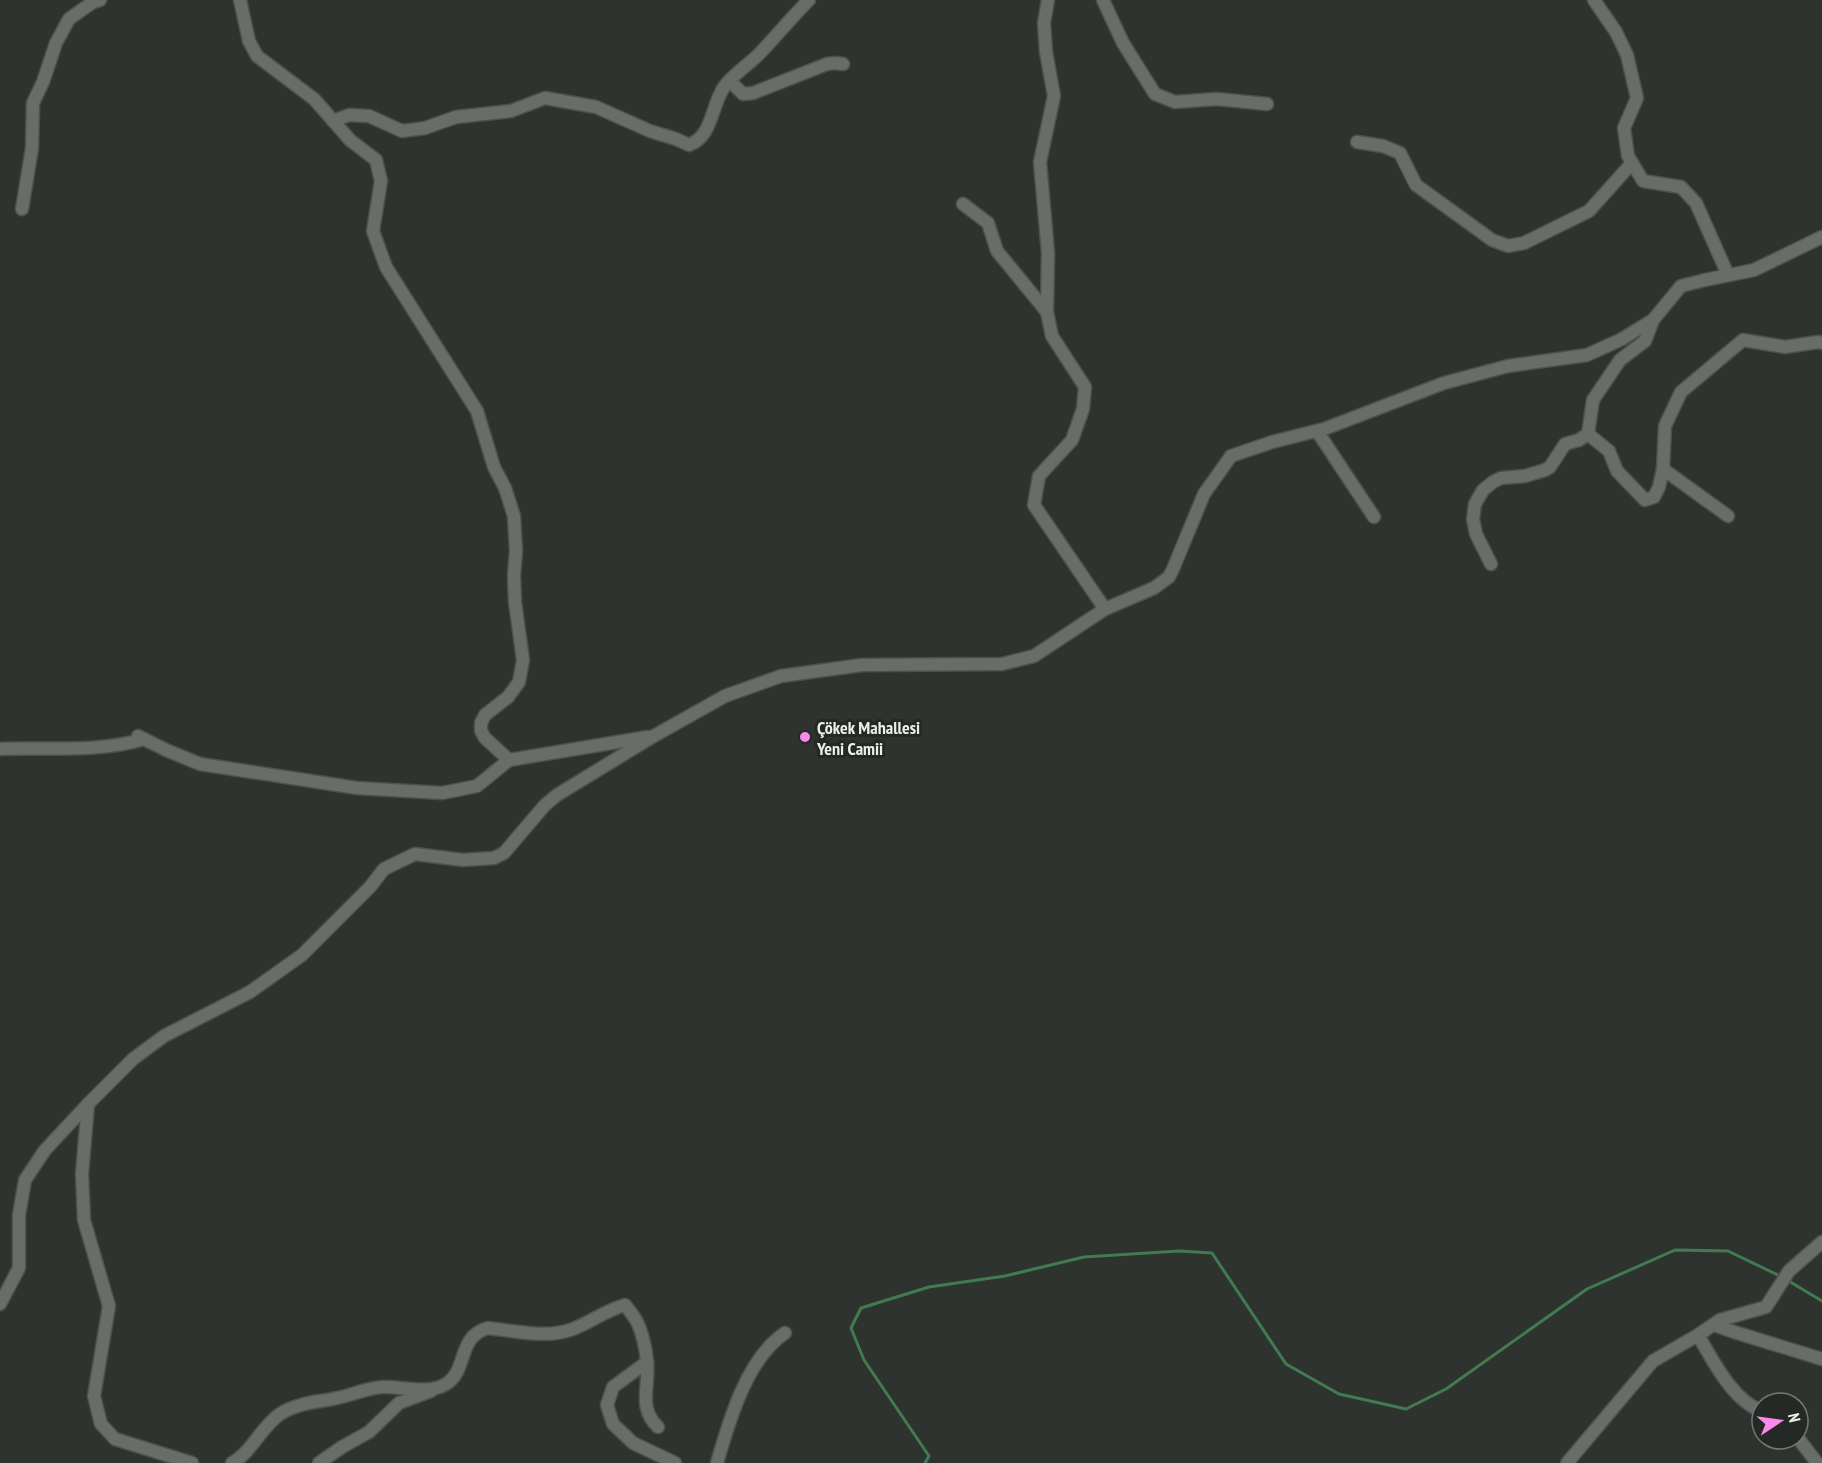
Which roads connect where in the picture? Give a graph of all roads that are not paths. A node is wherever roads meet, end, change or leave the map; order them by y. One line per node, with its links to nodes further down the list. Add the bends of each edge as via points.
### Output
1 (100, 0): 14 (street, via 69,20 33,102 32,148)
2 (240, 0): 10 (street, via 249,40 257,56 314,99)
3 (808, 0): 8 (street)
4 (1048, 0): 17 (street, via 1045,42 1054,96 1040,162 1048,253)
5 (1103, 0): 9 (street, via 1123,43 1155,94 1175,102 1217,99)
6 (1594, 0): 12 (street, via 1627,55 1637,98 1624,128)
7 (843, 64): 8 (street, via 827,64 753,93 743,94)
8 (730, 81): 10 (street, via 718,99 706,131 698,142 689,145 596,107 545,98 511,111 456,117 402,131 369,116 349,115)
9 (1267, 104)
10 (333, 121): 29 (street, via 376,160 381,181 373,231 386,267 477,411 514,516 515,602 523,660 519,682 481,723 485,738)
11 (1357, 142): 12 (street, via 1400,153 1416,185 1492,240 1508,246 1524,243 1588,211)
12 (1632, 163): 16 (street, via 1643,181 1681,187 1696,203)
13 (963, 204): 17 (street, via 988,223 997,251)
14 (22, 209)
15 (1822, 237): 16 (street, via 1754,270)
16 (1728, 275): 18 (street, via 1681,286)
17 (1047, 312): 26 (street, via 1052,336 1085,387 1083,409 1072,440 1039,476 1034,505)
18 (1653, 320): 20 (street, via 1587,355 1508,366 1455,380); 21 (street, via 1646,341 1620,360 1593,400)
19 (1822, 343): 22 (street, via 1785,347 1743,340 1682,392 1665,426)
20 (1317, 431): 24 (street); 26 (street, via 1231,456 1204,494 1169,577 1154,588)
21 (1588, 434): 22 (street, via 1609,451 1617,471 1645,500 1654,497); 25 (street, via 1565,444 1545,470 1501,478 1483,490 1473,519)
22 (1663, 469): 23 (street)
23 (1728, 516)
24 (1374, 517)
25 (1491, 564)
26 (1106, 609): 27 (street, via 1034,656 1002,664 862,665 781,676 725,696)
27 (652, 737): 29 (street); 30 (street, via 557,795 504,853 494,858 463,860 415,855 384,869 302,955 250,992 164,1036)
28 (0, 749): 29 (street, via 124,745 141,737 200,764 357,788 442,793 477,786)
29 (509, 760)
30 (87, 1104): 32 (street, via 45,1150 25,1180 19,1215 19,1268); 42 (street, via 82,1174 84,1220 109,1306 94,1396 101,1424 115,1439)
31 (1822, 1242): 33 (street, via 1789,1270 1766,1307)
32 (0, 1304)
33 (1714, 1324): 35 (street); 36 (street)
34 (785, 1333): 46 (street, via 774,1340 740,1392)
35 (1698, 1335): 39 (street, via 1721,1374); 47 (street, via 1653,1361)
36 (1822, 1359)
37 (647, 1362): 38 (street, via 637,1321 625,1305 552,1335 480,1331 465,1349 454,1376); 40 (street, via 645,1400 650,1419); 45 (street, via 613,1387 607,1404 613,1424 633,1443)
38 (434, 1389): 43 (street, via 381,1387 303,1404 278,1415); 44 (street, via 399,1403 369,1432)
39 (1750, 1407)
40 (658, 1427)
41 (1808, 1451): 48 (street)
42 (192, 1463)
43 (232, 1463)
44 (319, 1463)
45 (675, 1463)
46 (717, 1463)
47 (1567, 1463)
48 (1817, 1463)

